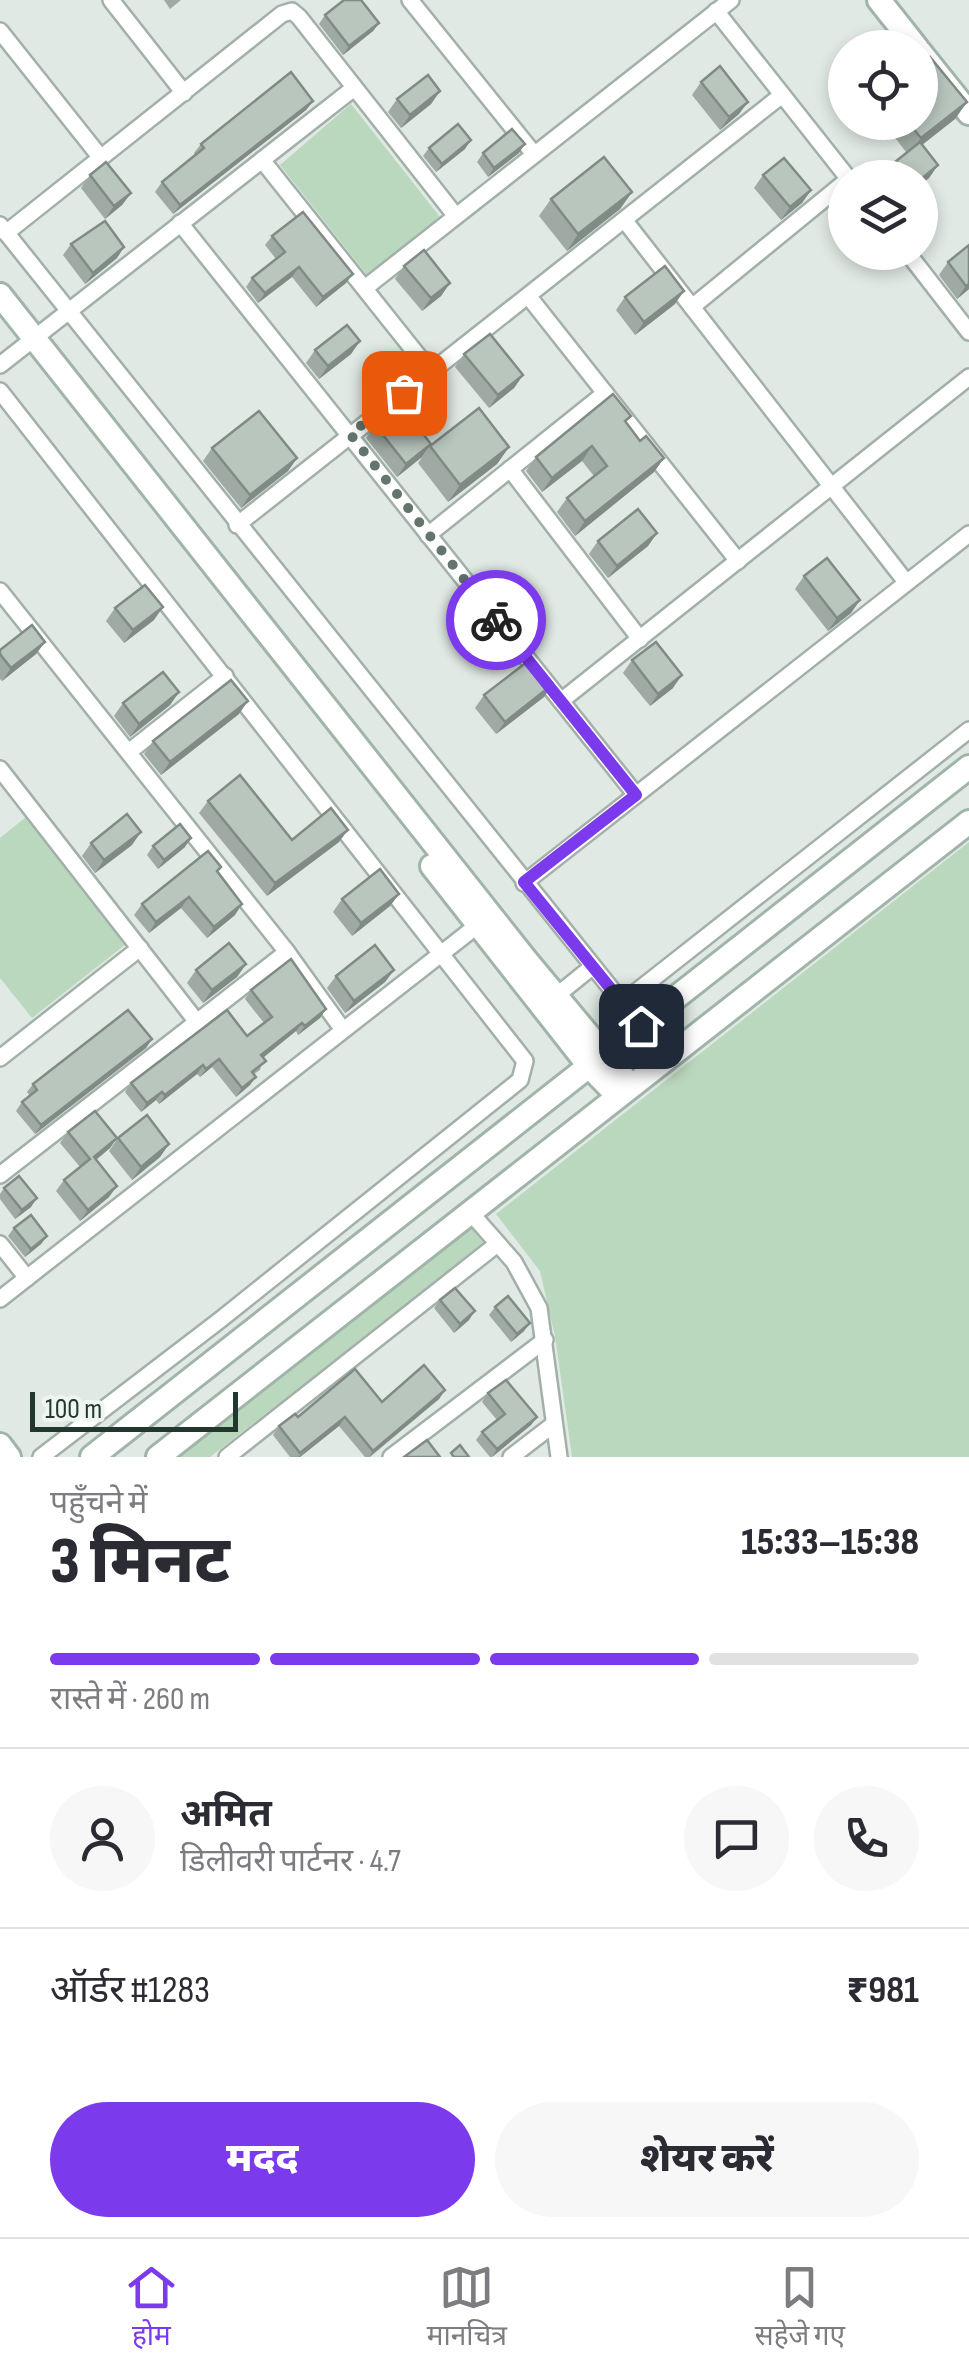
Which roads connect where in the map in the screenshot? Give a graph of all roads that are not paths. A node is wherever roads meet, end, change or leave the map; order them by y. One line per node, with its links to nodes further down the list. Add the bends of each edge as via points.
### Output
1 (111, 0): 10 (street)
2 (410, 0): 13 (street)
3 (731, 0): 5 (street)
4 (879, 0): 6 (street)
5 (716, 11): 11 (street); 13 (street)
6 (902, 30)
7 (0, 31): 14 (street)
8 (938, 75): 12 (street)
9 (354, 88): 10 (street, via 292,12); 15 (street); 18 (street)
10 (184, 93): 14 (street)
11 (782, 95): 16 (street); 19 (street)
12 (969, 113)
13 (534, 154): 18 (street)
14 (101, 158): 21 (street)
15 (262, 160): 20 (street); 23 (street)
16 (832, 160)
17 (828, 196): 26 (street)
18 (455, 215): 23 (street)
19 (625, 221): 25 (street); 26 (street)
20 (180, 223): 27 (street); 36 (street)
21 (3, 229): 27 (street)
22 (921, 270): 29 (street)
23 (365, 288): 32 (street)
24 (0, 295): 30 (street)
25 (529, 297): 32 (street); 35 (street)
26 (692, 307): 38 (street)
27 (67, 312): 30 (street); 39 (street)
28 (0, 320): 30 (street)
29 (969, 332)
30 (28, 343): 31 (street); 55 (street)
31 (0, 365)
32 (431, 372): 36 (street)
33 (969, 378): 38 (street)
34 (0, 391): 46 (street)
35 (605, 393): 37 (street); 42 (street)
36 (350, 434): 39 (street); 40 (street)
37 (510, 469): 40 (street); 45 (street)
38 (832, 486): 42 (street); 43 (street)
39 (237, 524): 54 (street)
40 (428, 534): 47 (street)
41 (969, 534): 43 (street)
42 (738, 561): 45 (street)
43 (906, 582): 52 (street)
44 (0, 591): 49 (street)
45 (640, 639): 47 (street)
46 (225, 676): 49 (street); 58 (street)
47 (561, 701): 52 (street)
48 (969, 730): 61 (street)
49 (130, 752): 57 (street)
50 (969, 767): 63 (street)
51 (0, 769): 56 (street)
52 (636, 795): 54 (street)
53 (969, 822): 67 (street)
54 (524, 882): 59 (street)
55 (484, 920): 58 (street); 60 (street); 66 (street)
56 (140, 948): 62 (street); 65 (street)
57 (287, 952): 62 (street); 64 (street)
58 (442, 953): 64 (street); 79 (street, via 518,1050 524,1061 520,1080)
59 (592, 967): 60 (street); 61 (street)
60 (556, 996): 66 (street)
61 (622, 1002): 63 (street)
62 (198, 1022): 68 (street)
63 (641, 1026): 66 (street)
64 (344, 1030): 72 (street)
65 (0, 1058)
66 (596, 1061): 67 (street); 80 (street)
67 (625, 1091): 69 (street)
68 (0, 1175)
69 (470, 1212): 71 (street); 81 (street)
70 (0, 1244): 72 (street)
71 (496, 1245): 74 (street, via 528,1283); 77 (street)
72 (27, 1278): 73 (street)
73 (0, 1299)
74 (544, 1340): 75 (street); 83 (street)
75 (554, 1424): 84 (street); 85 (street)
76 (0, 1445): 78 (street)
77 (249, 1450): 82 (street)
78 (9, 1457)
79 (41, 1457)
80 (92, 1457)
81 (158, 1457)
82 (227, 1457)
83 (390, 1457)
84 (511, 1457)
85 (559, 1457)

